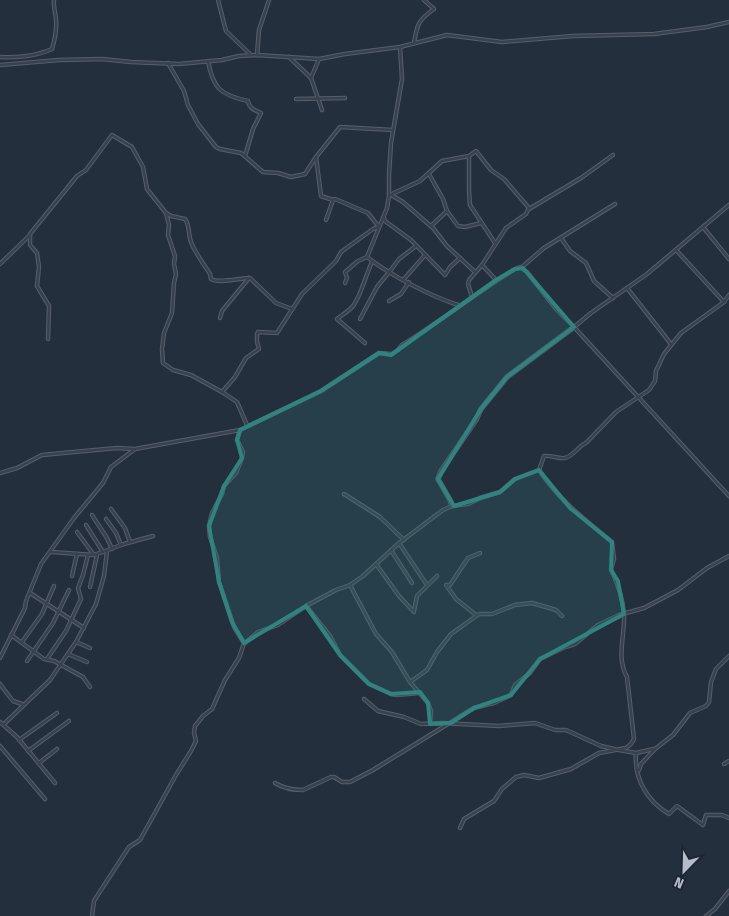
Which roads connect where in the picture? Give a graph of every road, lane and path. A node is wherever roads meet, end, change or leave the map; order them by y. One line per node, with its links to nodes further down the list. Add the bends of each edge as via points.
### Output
1 (54, 0): 10 (street, via 56,36 52,49 30,55)
2 (218, 0): 9 (street, via 226,31)
3 (269, 0): 8 (street)
4 (424, 0): 6 (street, via 434,9 423,16 417,26)
5 (729, 22): 6 (street, via 654,34 502,42 447,35)
6 (414, 44): 7 (street)
7 (400, 47): 12 (street); 21 (street, via 402,79)
8 (257, 55): 9 (street); 11 (street)
9 (251, 56): 13 (street)
10 (0, 57)
11 (288, 57): 12 (street); 16 (street)
12 (319, 60): 16 (street)
13 (208, 61): 14 (street); 23 (street, via 211,77 222,93 248,100 249,106 261,113)
14 (168, 63): 15 (street, via 102,59); 23 (street, via 208,139 220,149)
15 (0, 65)
16 (312, 78): 17 (street)
17 (318, 98): 18 (street); 19 (street); 20 (street)
18 (344, 98)
19 (296, 99)
20 (322, 110)
21 (394, 130): 25 (street, via 340,127); 27 (street, via 389,174)
22 (613, 154): 31 (street, via 582,178)
23 (245, 156): 25 (street, via 263,172 290,177 304,174)
24 (469, 156): 26 (street, via 442,161); 31 (street, via 476,151); 36 (street, via 470,205)
25 (316, 157): 28 (street, via 321,196)
26 (428, 174): 27 (street); 32 (street)
27 (391, 195): 34 (street); 37 (street)
28 (333, 200): 35 (street); 38 (street, via 368,213)
29 (615, 204): 41 (street)
30 (729, 205): 39 (street)
31 (530, 209): 42 (street, via 506,228)
32 (447, 211): 36 (street, via 458,226); 37 (street)
33 (166, 213): 40 (street, via 147,189 143,167 132,148 112,135); 55 (street, via 185,218 188,222 192,245 213,282); 74 (street, via 176,274 172,313 164,333 162,363)
34 (384, 216): 38 (street); 43 (street, via 385,221)
35 (326, 220)
36 (481, 223): 42 (street)
37 (431, 226): 47 (street)
38 (379, 227): 46 (street); 67 (street, via 344,249)
39 (703, 227): 44 (street); 48 (street)
40 (30, 234): 50 (street); 71 (street, via 30,244 37,253 39,267 37,286 49,306)
41 (560, 238): 52 (street, via 535,254); 63 (street, via 586,264 594,281)
42 (495, 243): 51 (street)
43 (416, 246): 45 (street); 53 (street)
44 (676, 250): 60 (street); 65 (street)
45 (425, 255): 47 (street, via 445,275); 56 (street)
46 (367, 257): 49 (street); 59 (street, via 348,268)
47 (460, 258): 54 (street)
48 (729, 259)
49 (373, 261): 53 (street); 72 (street, via 358,297 337,318)
50 (0, 264)
51 (482, 265): 54 (street); 57 (street)
52 (521, 268): 57 (street, via 515,268); 70 (street)
53 (390, 271): 56 (street); 69 (street, via 377,287)
54 (475, 272): 62 (street, via 468,282)
55 (249, 278): 67 (street, via 276,303); 68 (street)
56 (404, 279): 58 (street)
57 (496, 280): 62 (street)
58 (409, 282): 64 (street, via 401,294); 66 (street, via 442,300)
59 (345, 283)
60 (628, 288): 63 (street); 73 (street)
61 (729, 295): 65 (street)
62 (472, 297): 66 (street)
63 (613, 298): 70 (street)
64 (389, 301)
65 (724, 302): 73 (street, via 693,322)
66 (459, 305): 76 (street, via 392,354 379,353 321,391)
67 (292, 309): 74 (street, via 277,333 258,332 258,350 246,358 236,377)
68 (220, 318)
69 (360, 320)
70 (574, 327): 75 (street); 83 (street, via 507,377 481,409 438,479)
71 (48, 339)
72 (365, 343)
73 (671, 344): 75 (street, via 656,371 655,381)
74 (222, 392): 76 (street, via 237,402)
75 (639, 398): 79 (street, via 616,412 572,455 564,458 544,456); 82 (street)
76 (247, 425): 77 (street)
77 (240, 430): 78 (street); 125 (street, via 237,440 242,458 236,473 224,486 209,526 219,582 234,627)
78 (135, 449): 80 (street, via 42,455); 97 (street, via 111,467 103,483)
79 (538, 470): 83 (street, via 515,479 500,492 468,504); 117 (street, via 570,508 612,542 612,569 618,581)
80 (0, 473)
81 (344, 494): 90 (street, via 380,517)
82 (729, 496)
83 (452, 506): 90 (street)
84 (111, 509): 91 (street, via 125,528)
85 (92, 515): 94 (street)
86 (106, 520): 93 (street)
87 (86, 525): 98 (street)
88 (77, 532): 102 (street)
89 (153, 536): 91 (street)
90 (404, 540): 92 (street)
91 (130, 542): 93 (street)
92 (399, 543): 95 (street); 109 (street)
93 (121, 545): 94 (street)
94 (112, 549): 96 (street)
95 (391, 550): 104 (street); 107 (street)
96 (107, 551): 98 (street); 121 (street, via 102,587)
97 (50, 552): 100 (street); 113 (street, via 41,564)
98 (103, 552): 102 (street)
99 (480, 553): 118 (street, via 468,558 450,585 446,586)
100 (77, 554): 101 (street); 105 (street)
101 (88, 555): 102 (street); 120 (street, via 78,588 81,598)
102 (96, 555): 111 (street)
103 (729, 556): 117 (street, via 678,590 644,608)
104 (376, 564): 108 (street); 109 (street, via 398,596 414,612 417,596)
105 (72, 576)
106 (436, 576): 109 (street)
107 (412, 583)
108 (350, 585): 115 (street); 136 (street, via 363,613)
109 (427, 585)
110 (54, 586): 114 (street)
111 (90, 587)
112 (69, 590): 116 (street)
113 (30, 593): 114 (street); 122 (street)
114 (46, 603): 116 (street); 123 (street)
115 (306, 606): 125 (street); 139 (street, via 330,636 340,655 369,684 397,695)
116 (59, 611): 120 (street); 127 (street)
117 (624, 614): 145 (street, via 598,625 575,644 540,659 515,685 510,695 474,708); 152 (street, via 622,662 627,677 634,739)
118 (476, 615): 119 (street, via 532,603 556,610); 136 (street, via 451,634 427,670)
119 (562, 616)
120 (72, 619): 121 (street); 132 (street)
121 (84, 628): 124 (street)
122 (11, 635): 123 (street); 128 (street)
123 (22, 642): 127 (street)
124 (76, 642): 126 (street); 129 (street)
125 (244, 643): 165 (street, via 212,708 195,726 196,741 192,751 140,840 129,847 94,901)
126 (90, 648)
127 (34, 650): 132 (street); 133 (street)
128 (2, 651): 131 (street)
129 (68, 654): 134 (street); 135 (street)
130 (729, 656): 151 (street, via 716,669 706,706 690,713 673,735)
131 (0, 658)
132 (47, 659): 135 (street)
133 (27, 661)
134 (87, 662)
135 (61, 664): 138 (street, via 83,676); 141 (street, via 50,680)
136 (410, 682): 139 (street)
137 (0, 684): 141 (street, via 13,701)
138 (90, 687)
139 (420, 692): 147 (street, via 431,712)
140 (364, 699): 147 (street, via 380,712)
141 (23, 705): 146 (street)
142 (56, 713): 148 (street)
143 (69, 721): 153 (street)
144 (0, 722): 146 (street)
145 (451, 723): 147 (street); 152 (street, via 499,726 535,723 566,730 601,746); 159 (street, via 350,782 330,777 304,790)
146 (4, 724): 148 (street)
147 (430, 724)
148 (19, 740): 153 (street)
149 (0, 746): 161 (street)
150 (57, 749): 156 (street)
151 (655, 749): 154 (street); 158 (street)
152 (619, 750): 154 (street); 163 (street, via 599,753 571,769 539,778 516,777 494,800 464,819)
153 (28, 751): 156 (street)
154 (636, 753): 158 (street)
155 (729, 761): 157 (street)
156 (39, 763): 160 (street)
157 (724, 764)
158 (638, 771): 162 (street, via 639,780 650,800 669,814 677,806 703,825 706,815)
159 (275, 782)
160 (55, 783)
161 (45, 799)
162 (729, 818)
163 (460, 828)
164 (728, 893): 166 (street)
165 (92, 916)
166 (706, 916)

